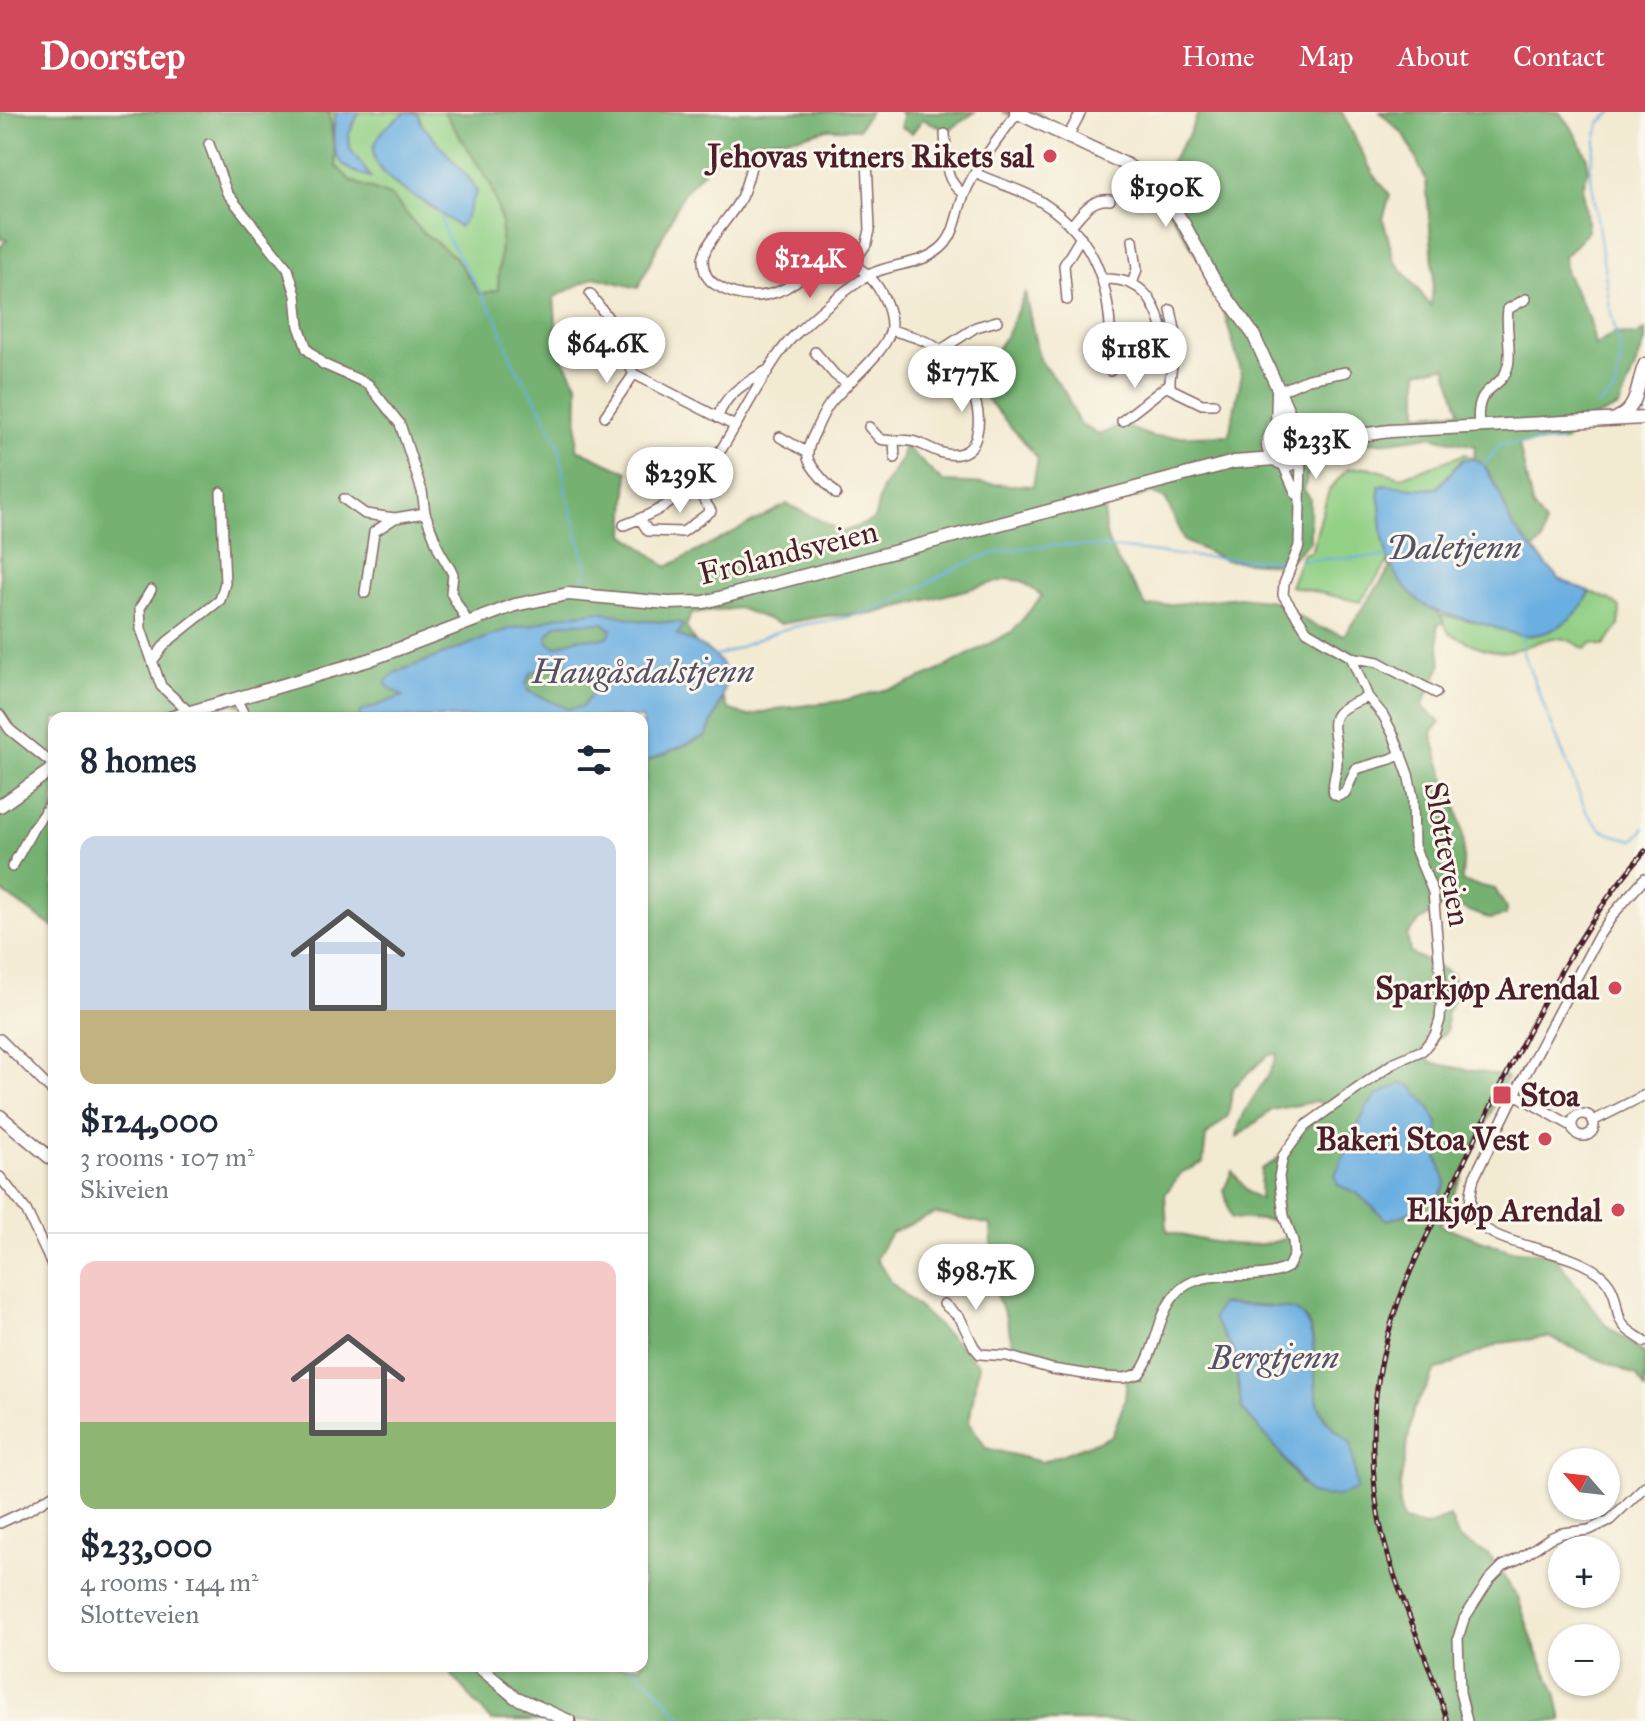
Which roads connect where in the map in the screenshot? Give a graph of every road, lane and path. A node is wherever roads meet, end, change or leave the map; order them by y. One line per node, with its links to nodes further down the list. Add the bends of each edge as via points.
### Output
1 (1017, 112): 4 (main road); 8 (street)
2 (1081, 112): 4 (street)
3 (945, 134): 9 (street, via 948,179)
4 (1067, 138): 34 (main road, via 1127,165 1166,198 1253,334)
5 (209, 144): 60 (street, via 227,193 288,269 307,349 323,364 368,384 400,424)
6 (867, 158): 14 (street, via 870,230)
7 (752, 163): 14 (street, via 746,189 703,256 711,282 727,292 762,296 777,294 828,260)
8 (975, 173): 9 (street); 11 (street, via 1029,194)
9 (964, 194): 15 (street, via 946,243 916,262)
10 (1110, 200): 11 (street, via 1099,199)
11 (1071, 226): 12 (street)
12 (1081, 237): 16 (street); 20 (street, via 1064,265)
13 (1133, 240): 17 (street, via 1137,269)
14 (852, 265): 15 (street)
15 (869, 275): 23 (street, via 879,286); 28 (street, via 797,332)
16 (1103, 279): 17 (street); 29 (street, via 1111,322)
17 (1132, 284): 26 (street, via 1152,299)
18 (590, 294): 31 (street, via 628,344)
19 (1526, 299): 42 (street, via 1508,309 1508,365 1477,408)
20 (1067, 300)
21 (1171, 310): 26 (street, via 1179,349)
22 (997, 321): 24 (street, via 976,327)
23 (891, 330): 24 (street); 32 (street, via 876,355)
24 (941, 350): 49 (street, via 977,403 975,442 955,455 914,441)
25 (815, 352): 32 (street)
26 (1173, 359): 33 (street)
27 (1645, 364): 39 (main road, via 1633,406)
28 (769, 370): 37 (street, via 726,399); 41 (street)
29 (1110, 371)
30 (1346, 372): 34 (street, via 1308,379)
31 (634, 374): 36 (street); 37 (street)
32 (846, 383): 50 (street, via 826,407)
33 (1169, 384): 35 (street, via 1202,404); 40 (street)
34 (1278, 392): 44 (main road); 45 (main road)
35 (1214, 404)
36 (605, 416)
37 (718, 418): 41 (street)
38 (1645, 418): 39 (main road)
39 (1615, 419): 42 (main road)
40 (1122, 421)
41 (735, 426): 55 (street)
42 (1479, 426): 46 (main road)
43 (869, 427): 49 (street, via 880,439)
44 (1277, 427): 45 (main road); 48 (main road)
45 (1299, 428): 46 (main road); 51 (main road, via 1307,438)
46 (1353, 436): 51 (main road)
47 (780, 437): 50 (street)
48 (1269, 440): 53 (main road); 54 (main road, Frolandsveien)
49 (894, 441): 52 (street)
50 (808, 453): 57 (street, via 809,462)
51 (1304, 455): 53 (main road, via 1292,463); 59 (street)
52 (895, 458)
53 (1279, 460): 54 (main road, Frolandsveien); 59 (street)
54 (1234, 462): 66 (main road, Frolandsveien, via 704,602 568,594 515,605)
55 (695, 486): 62 (street); 62 (street, via 711,511 686,531 648,531)
56 (221, 492): 68 (street, via 225,583 220,600 167,642)
57 (836, 494)
58 (344, 499): 61 (street, via 365,514)
59 (1299, 501): 67 (street, via 1299,546 1283,595 1307,631)
60 (425, 513): 61 (street); 66 (street, via 453,574 451,593)
61 (395, 518): 65 (street, via 374,532)
62 (640, 519): 63 (street)
63 (624, 525)
64 (151, 590): 68 (street, via 140,608 141,629)
65 (365, 593)
66 (468, 623): 71 (main road, Frolandsveien, via 369,660)
67 (1351, 657): 69 (street, via 1378,662); 70 (street, Slotteveien)
68 (153, 660): 72 (street, via 161,686)
69 (1436, 693)
70 (1368, 697): 75 (street, Slotteveien); 75 (street, Slotteveien, via 1336,713 1334,794 1345,793 1356,769)
71 (236, 699): 72 (main road, Frolandsveien); 73 (street)
72 (189, 712)
73 (243, 712)
74 (0, 715): 76 (street)
75 (1401, 754): 92 (street, Slotteveien, via 1413,797 1414,846 1434,903 1440,1020 1423,1050 1395,1062 1305,1126 1290,1143 1279,1177 1293,1241 1288,1267 1199,1280 1181,1288 1162,1317 1147,1362 1131,1377 1104,1377 980,1354 960,1318)
76 (48, 761)
77 (48, 770): 78 (main road)
78 (0, 806)
79 (48, 807): 80 (street)
80 (12, 867)
81 (1645, 878): 84 (street, via 1599,935)
82 (0, 1039): 83 (street)
83 (48, 1087)
84 (1515, 1094): 88 (street); 93 (street, via 1474,1178 1470,1193 1476,1221 1513,1241 1594,1270 1617,1297 1623,1326)
85 (1645, 1095): 87 (street)
86 (0, 1116): 89 (main road)
87 (1593, 1121): 88 (street, via 1582,1114); 88 (street, via 1593,1130 1585,1136 1577,1135)
88 (1572, 1126)
89 (48, 1156)
90 (0, 1177): 91 (street, via 33,1221)
91 (48, 1255)
92 (944, 1304)
93 (1645, 1342)
94 (1645, 1486): 99 (street, via 1610,1520 1550,1538 1489,1580 1458,1638)
95 (48, 1498): 96 (street)
96 (0, 1523)
97 (485, 1672): 98 (main road, via 515,1697)
98 (569, 1721)
99 (1467, 1721)

